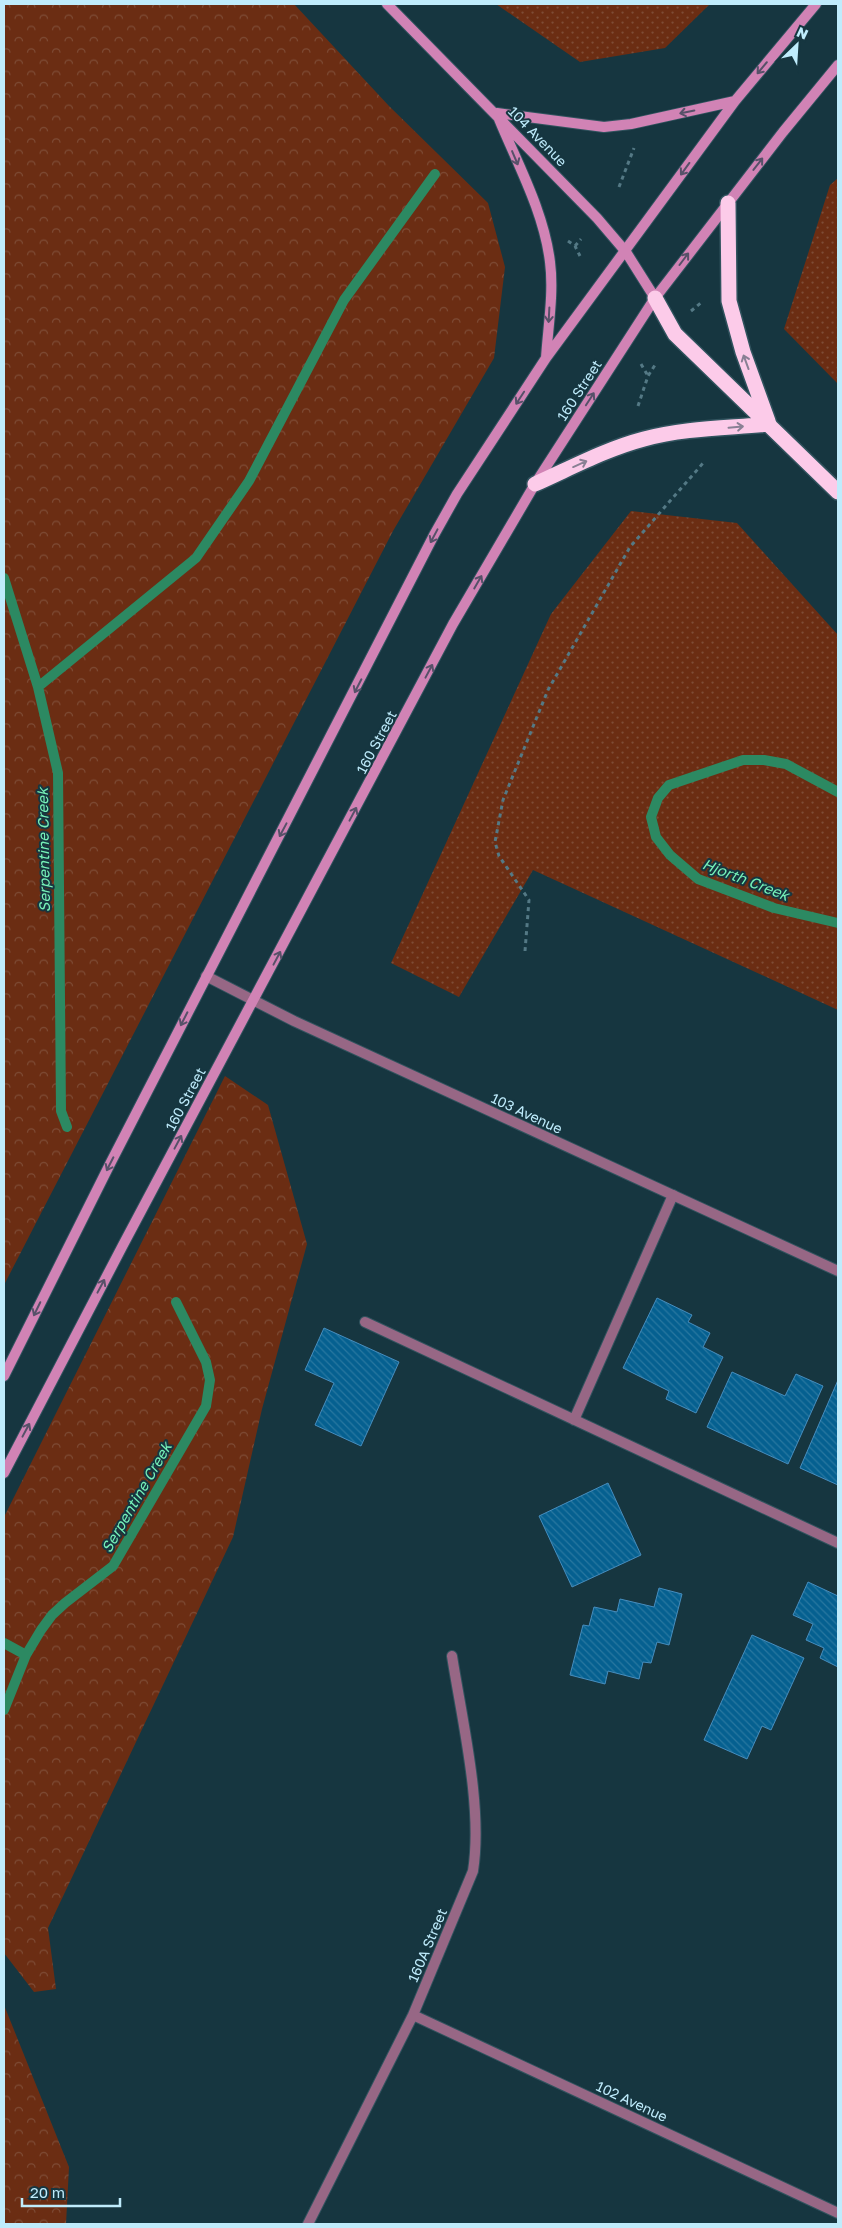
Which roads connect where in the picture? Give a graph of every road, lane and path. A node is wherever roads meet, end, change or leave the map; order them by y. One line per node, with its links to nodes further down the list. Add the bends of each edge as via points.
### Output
1 (386, 4): 5 (main road, 104 Avenue)
2 (816, 4): 4 (main road, one-way to 4)
3 (838, 65): 8 (main road, 160 Street, one-way to 3)
4 (735, 101): 5 (main road, one-way to 5, via 631,124 604,126); 10 (main road, one-way to 10)
5 (497, 114): 10 (main road, 104 Avenue); 15 (main road, one-way to 15, via 546,241 550,264)
6 (634, 148): 7 (path)
7 (619, 186)
8 (728, 203): 12 (main road, 160 Street, one-way to 8); 20 (highway, one-way to 8, via 729,301)
9 (581, 239): 11 (path, via 575,246)
10 (626, 252): 12 (main road, 104 Avenue); 15 (main road)
11 (580, 256)
12 (655, 298): 20 (highway, via 675,334); 22 (main road, 160 Street, one-way to 12)
13 (702, 302): 14 (path)
14 (690, 311)
15 (546, 358): 25 (main road, one-way to 25, via 434,535)
16 (641, 364): 18 (path)
17 (655, 365): 18 (path)
18 (648, 376): 19 (path)
19 (638, 406)
20 (769, 424): 22 (highway, one-way to 20, via 646,438); 23 (highway)
21 (704, 462): 24 (path, via 630,547 548,690 503,800 496,842 499,856 529,900)
22 (535, 484): 26 (main road, 160 Street, one-way to 22, via 454,624)
23 (838, 492)
24 (526, 951)
25 (206, 976): 26 (street, 103 Avenue); 30 (main road, one-way to 30)
26 (254, 1001): 27 (street, 103 Avenue); 32 (main road, 160 Street, one-way to 26)
27 (674, 1195): 28 (street, 103 Avenue); 31 (street)
28 (838, 1271)
29 (365, 1322): 31 (street)
30 (4, 1376)
31 (574, 1420): 33 (street)
32 (4, 1473)
33 (838, 1544)
34 (452, 1656): 35 (street, 160A Street, via 473,1796 476,1848 473,1871)
35 (413, 2015): 36 (street, 102 Avenue); 37 (street, 160A Street)
36 (838, 2213)
37 (308, 2224)

